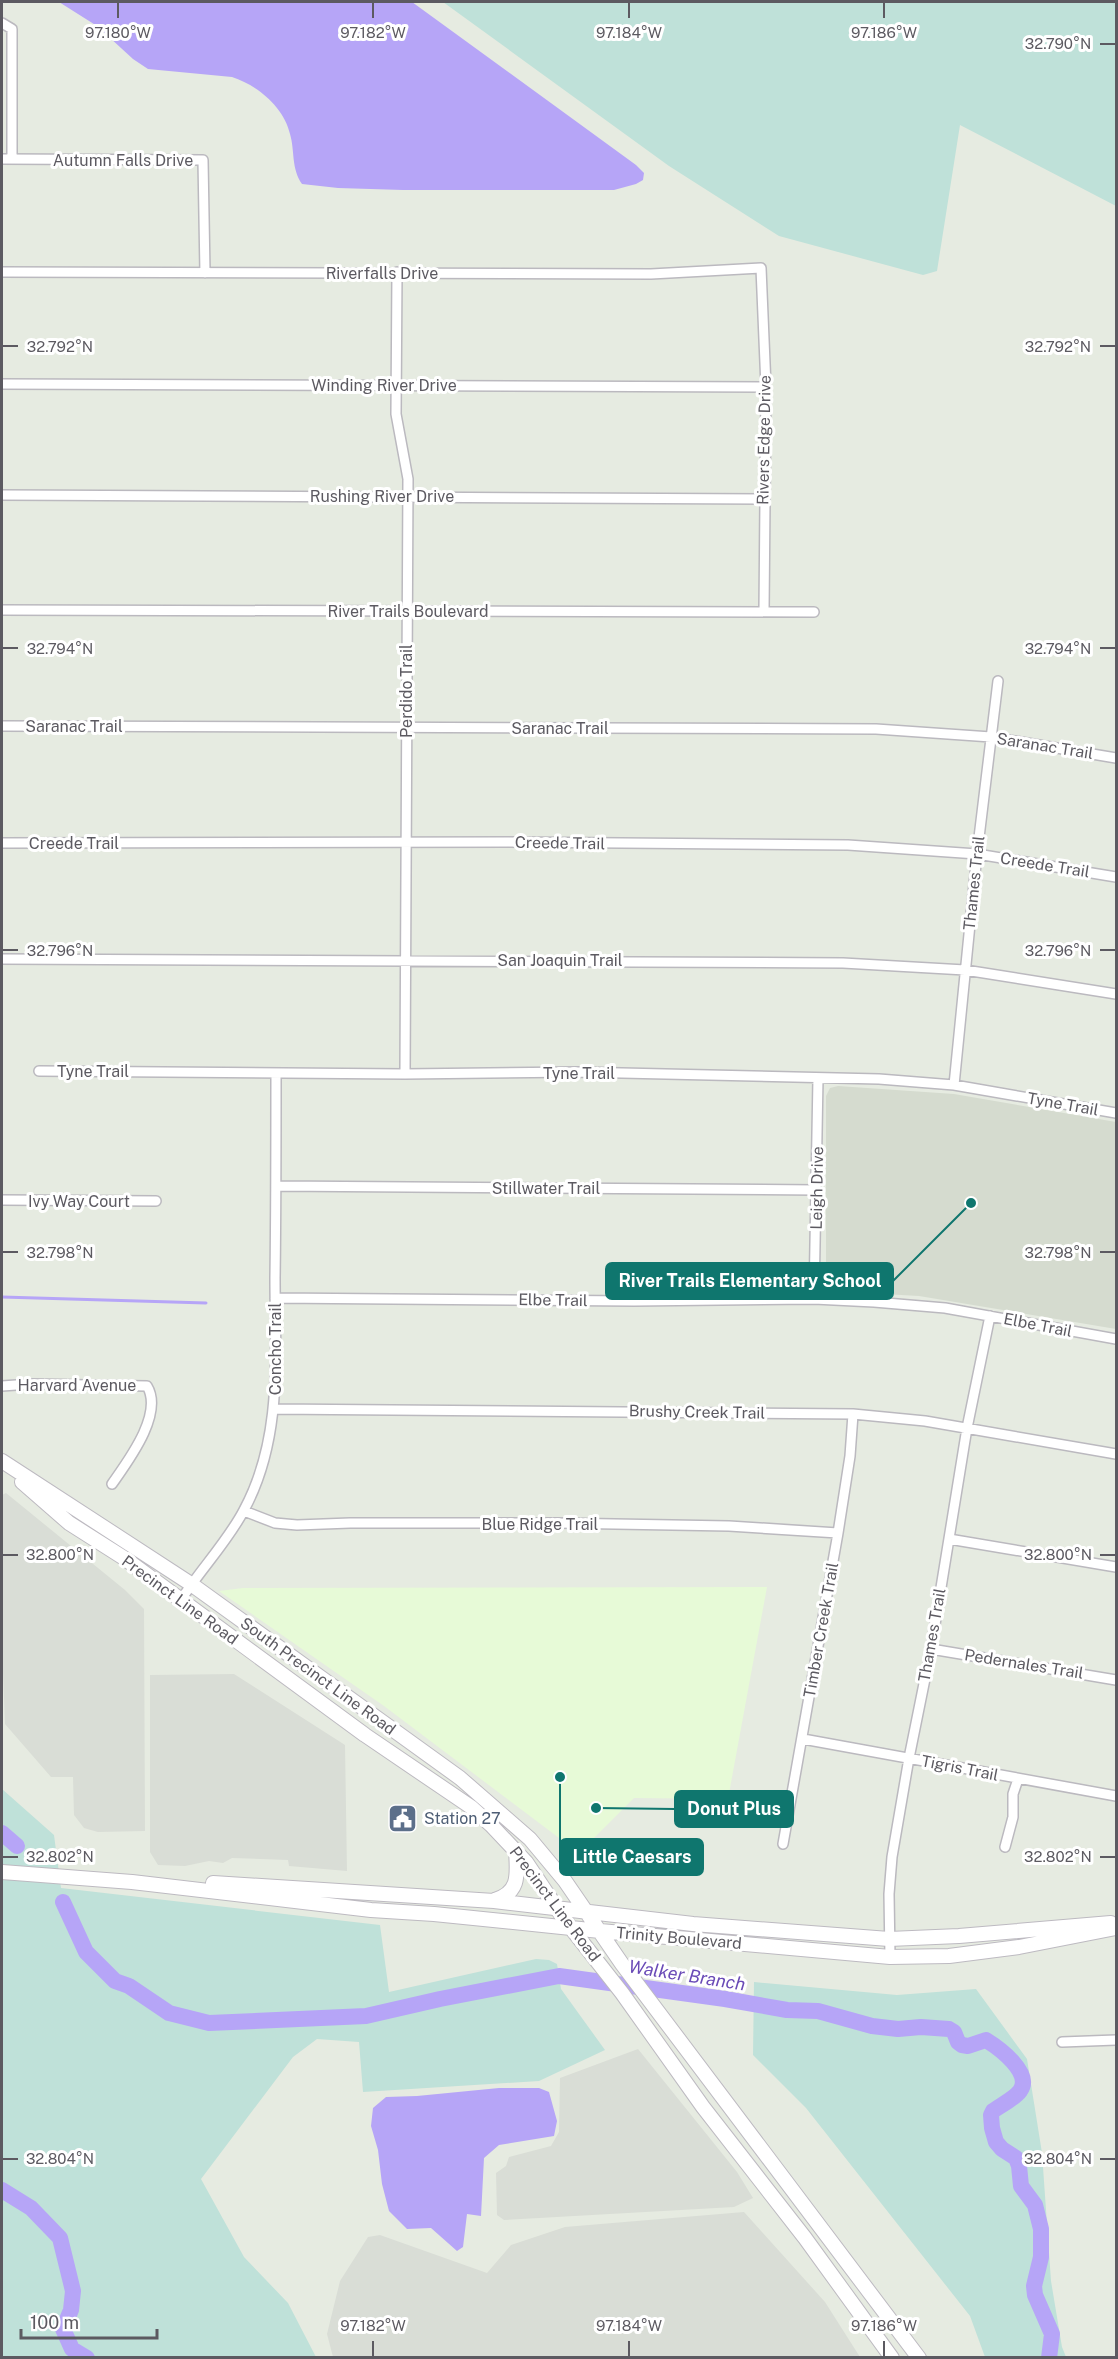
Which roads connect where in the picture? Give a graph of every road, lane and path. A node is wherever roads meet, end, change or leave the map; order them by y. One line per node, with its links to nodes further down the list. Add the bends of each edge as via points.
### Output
1 (2, 23): 3 (street, via 12,29)
2 (2, 159): 3 (street, Autumn Falls Drive)
3 (12, 159): 7 (street, Autumn Falls Drive, via 203,160)
4 (761, 268): 6 (street, Riverfalls Drive, via 651,274); 10 (street, Rivers Edge Drive)
5 (2, 272): 7 (street, Riverfalls Drive)
6 (398, 272): 7 (street, Riverfalls Drive); 9 (street, Perdido Trail)
7 (205, 273)
8 (2, 384): 9 (street, Winding River Drive)
9 (396, 385): 10 (street, Winding River Drive); 12 (street, Perdido Trail, via 396,414)
10 (766, 387): 13 (street, Rivers Edge Drive)
11 (2, 495): 12 (street, Rushing River Drive)
12 (408, 496): 13 (street, Rushing River Drive); 15 (street, Perdido Trail)
13 (763, 498): 16 (street, Rivers Edge Drive)
14 (2, 610): 15 (street, River Trails Boulevard)
15 (406, 612): 16 (street, River Trails Boulevard); 20 (street, Perdido Trail)
16 (764, 612): 17 (street, River Trails Boulevard)
17 (814, 612)
18 (998, 681): 21 (street, Thames Trail)
19 (2, 726): 20 (street, Saranac Trail)
20 (406, 727): 21 (street, Saranac Trail, via 876,729); 24 (street, Perdido Trail)
21 (991, 737): 22 (street, Saranac Trail); 25 (street, Thames Trail)
22 (1116, 758)
23 (2, 843): 24 (street, Creede Trail)
24 (406, 843): 25 (street, Creede Trail, via 848,845); 28 (street, Perdido Trail)
25 (977, 854): 26 (street, Creede Trail); 29 (street, Thames Trail)
26 (1116, 876)
27 (2, 959): 28 (street, San Joaquin Trail)
28 (406, 960): 29 (street, San Joaquin Trail, via 771,961); 33 (street, Perdido Trail)
29 (965, 970): 30 (street, San Joaquin Trail); 35 (street, Thames Trail)
30 (1116, 994)
31 (39, 1071): 32 (street, Tyne Trail)
32 (276, 1073): 33 (street, Tyne Trail); 37 (street, Concho Trail)
33 (405, 1074): 34 (street, Tyne Trail, via 578,1072)
34 (818, 1078): 35 (street, Tyne Trail); 38 (street, Leigh Drive)
35 (954, 1085): 36 (street, Tyne Trail)
36 (1116, 1113)
37 (276, 1186): 38 (street, Stillwater Trail); 41 (street, Concho Trail)
38 (817, 1190): 42 (street, Leigh Drive)
39 (2, 1200): 40 (street, Ivy Way Court)
40 (156, 1201)
41 (275, 1298): 42 (street, Elbe Trail); 46 (street, Concho Trail)
42 (814, 1299): 43 (street, Elbe Trail, via 905,1304)
43 (990, 1316): 44 (street, Elbe Trail); 48 (street, Thames Trail)
44 (1116, 1339)
45 (2, 1386): 51 (street, Harvard Avenue, via 147,1386 152,1406 146,1428)
46 (274, 1409): 47 (street, Brushy Creek Trail); 52 (street, Concho Trail, via 264,1460)
47 (853, 1414): 48 (street, Brushy Creek Trail); 53 (street, Timber Creek Trail)
48 (967, 1428): 49 (street, Brushy Creek Trail); 54 (street, Thames Trail)
49 (1116, 1454)
50 (2, 1463): 56 (main road, South Precinct Line Road); 57 (main road, Precinct Line Road, via 69,1523)
51 (112, 1484)
52 (244, 1511): 53 (street, Blue Ridge Trail, via 275,1523 297,1525 558,1523 729,1526); 56 (street, Concho Trail)
53 (838, 1533): 62 (street, Timber Creek Trail)
54 (949, 1539): 55 (street); 58 (street, Thames Trail)
55 (1116, 1567)
56 (191, 1584): 57 (street, Concho Trail); 61 (main road, South Precinct Line Road)
57 (181, 1600): 59 (main road, Precinct Line Road)
58 (931, 1649): 60 (street, Pedernales Trail); 64 (street, Thames Trail)
59 (270, 1666): 61 (main road, via 287,1669 380,1735 389,1734); 65 (main road, Precinct Line Road)
60 (1116, 1680)
61 (392, 1729): 63 (main road, South Precinct Line Road)
62 (803, 1739): 64 (street, Tigris Trail); 68 (street, Timber Creek Trail)
63 (419, 1749): 65 (main road); 75 (main road, South Precinct Line Road, via 491,1803 530,1839)
64 (909, 1758): 66 (street, Tigris Trail); 79 (street, Thames Trail, via 892,1857)
65 (405, 1764): 70 (main road, Precinct Line Road, via 471,1807)
66 (1018, 1779): 67 (street, Tigris Trail); 69 (street)
67 (1116, 1796)
68 (783, 1844)
69 (1005, 1847)
70 (516, 1850): 73 (main road, via 513,1888 506,1897); 74 (main road, Precinct Line Road)
71 (2, 1872): 72 (main road, Trinity Boulevard)
72 (132, 1882): 73 (main road, Trinity Boulevard, via 249,1885); 77 (main road, Trinity Boulevard, via 371,1910)
73 (494, 1901): 74 (main road, Trinity Boulevard)
74 (556, 1906): 75 (main road, Trinity Boulevard); 77 (main road, Precinct Line Road)
75 (584, 1910): 78 (main road, South Precinct Line Road); 79 (main road, Trinity Boulevard, via 693,1924)
76 (1116, 1926): 79 (main road, Trinity Boulevard, via 1080,1924); 80 (main road, Trinity Boulevard, via 949,1956)
77 (573, 1927): 78 (main road, Trinity Boulevard); 83 (main road, Precinct Line Road)
78 (600, 1931): 80 (main road, Trinity Boulevard); 84 (main road, Precinct Line Road)
79 (889, 1939): 80 (street, Thames Trail)
80 (890, 1957)
81 (1116, 2040): 82 (street)
82 (1062, 2042)
83 (892, 2358)
84 (919, 2358)

